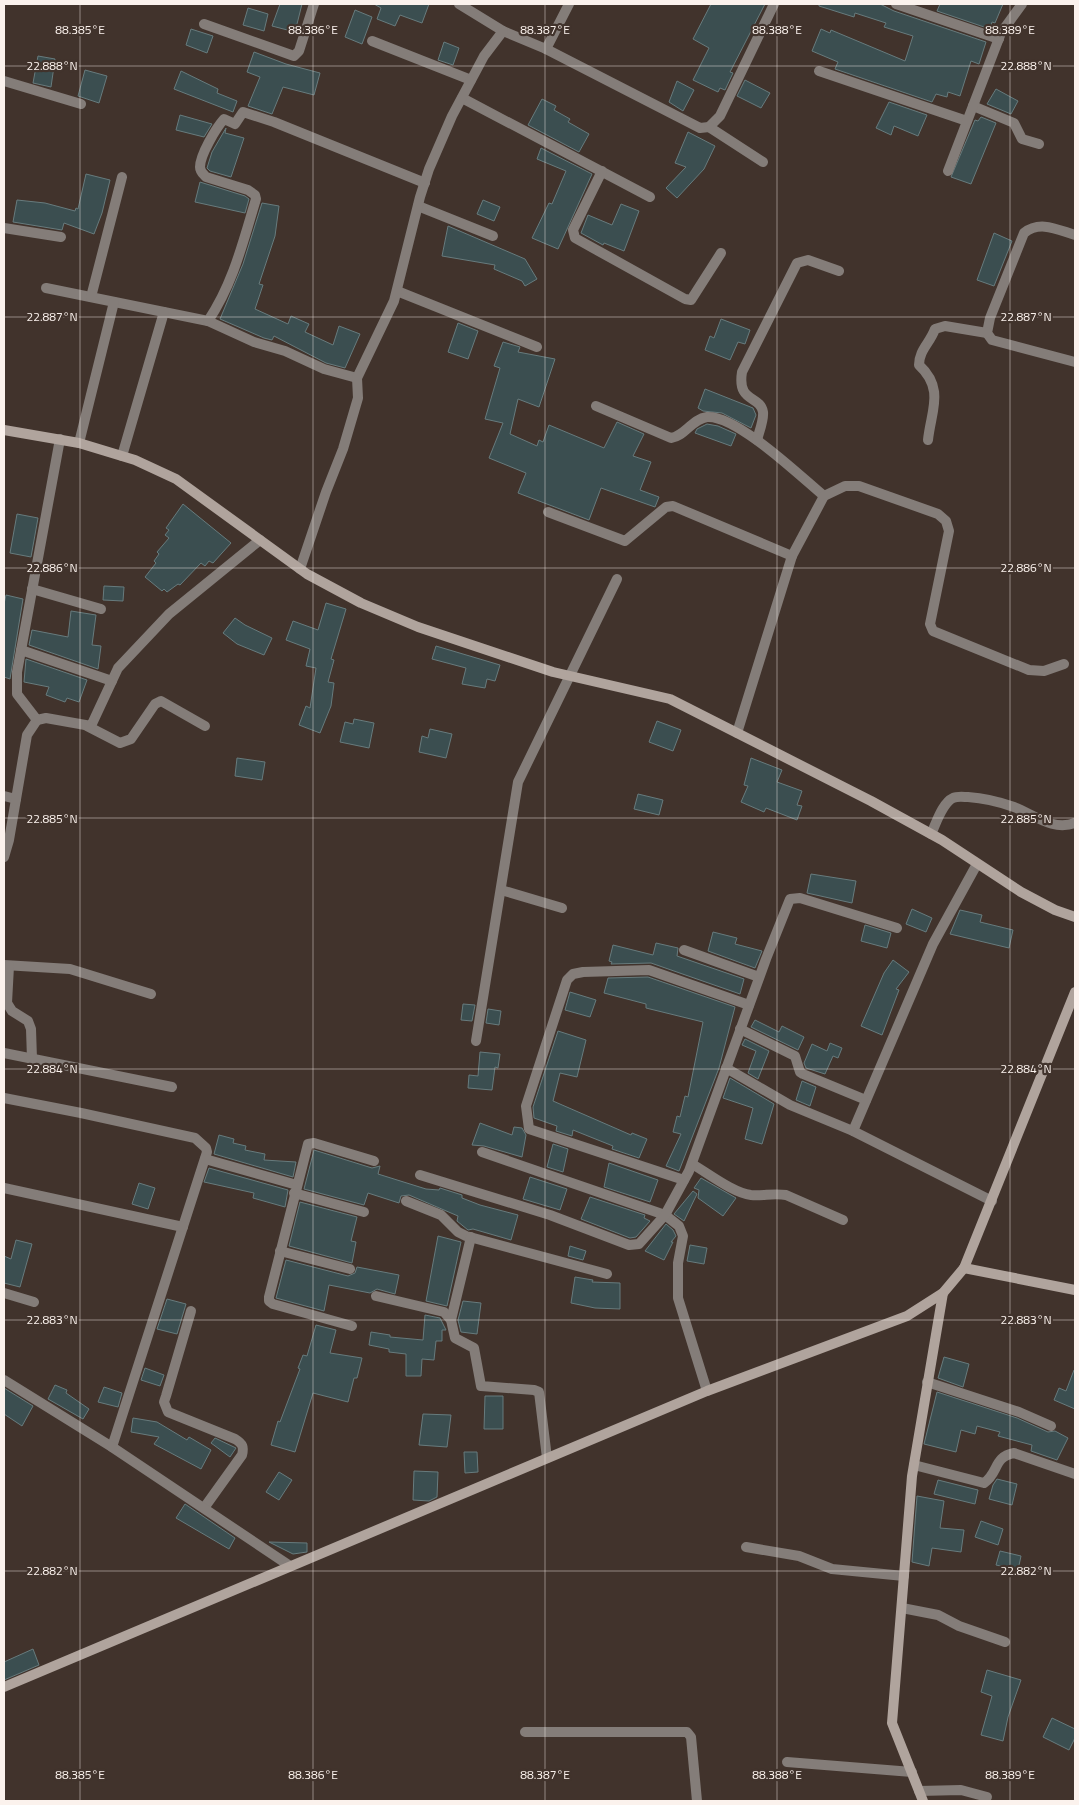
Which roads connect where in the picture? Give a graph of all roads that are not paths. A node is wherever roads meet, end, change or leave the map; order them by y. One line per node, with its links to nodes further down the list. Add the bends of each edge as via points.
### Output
1 (314, 4): 7 (street, via 299,51 294,56)
2 (459, 4): 8 (street)
3 (569, 4): 11 (street)
4 (774, 4): 19 (street, via 720,116)
5 (896, 4): 9 (street)
6 (1022, 4): 9 (street)
7 (204, 24)
8 (503, 31): 11 (street); 13 (street)
9 (999, 39): 17 (street)
10 (372, 41): 13 (street)
11 (546, 50): 19 (street, via 700,128)
12 (819, 71): 18 (street)
13 (471, 80): 15 (street)
14 (4, 81): 16 (street)
15 (462, 98): 22 (street); 25 (street)
16 (81, 104)
17 (973, 106): 18 (street); 20 (street, via 1014,123 1022,140)
18 (967, 121): 23 (street)
19 (709, 127): 21 (street)
20 (1039, 144)
21 (763, 162)
22 (602, 171): 26 (street); 32 (street, via 574,230 575,238 691,300)
23 (948, 171)
24 (122, 177): 36 (street)
25 (425, 183): 27 (street); 39 (street, via 243,112 235,124 224,119 216,128 200,170 206,177 248,190 256,199 224,297)
26 (650, 197)
27 (418, 206): 30 (street); 35 (street)
28 (4, 228): 31 (street)
29 (1075, 235): 40 (street, via 1042,226 1032,226 1024,233)
30 (493, 236)
31 (61, 237)
32 (721, 253)
33 (839, 271): 47 (street, via 808,260 797,263 742,372 740,383 743,392 761,406 763,414)
34 (46, 288): 36 (street)
35 (397, 291): 41 (street); 43 (street)
36 (91, 297): 37 (street)
37 (114, 302): 38 (street); 49 (street)
38 (164, 312): 39 (street); 50 (street)
39 (208, 321): 43 (street, via 324,369)
40 (987, 333): 42 (street, via 992,340); 48 (street, via 945,326 935,329 920,354 920,365 928,373 935,390 936,401)
41 (536, 347)
42 (1075, 362)
43 (357, 378): 55 (street, via 358,398 348,432)
44 (596, 406): 47 (street, via 664,437 676,437 706,417 741,429)
45 (4, 430): 46 (street)
46 (60, 439): 49 (street); 57 (street)
47 (757, 440): 51 (street)
48 (928, 440)
49 (79, 443): 50 (street)
50 (122, 456): 53 (street, via 176,479)
51 (824, 496): 54 (street); 60 (street, via 845,486 860,486 938,514 946,521 949,531 930,624 933,631 1029,670 1044,671)
52 (548, 512): 54 (street, via 625,541 666,507 673,506)
53 (260, 540): 55 (street); 62 (street, via 169,614 118,668)
54 (792, 556): 66 (street)
55 (300, 568): 61 (street, via 361,603 418,628)
56 (617, 579): 61 (street)
57 (32, 589): 58 (street); 59 (street)
58 (101, 609)
59 (21, 650): 62 (street); 63 (street, via 18,694)
60 (1064, 664)
61 (571, 676): 66 (street, via 670,699); 74 (street, via 518,782)
62 (112, 681): 64 (street, via 91,726)
63 (38, 720): 64 (street, via 46,718); 68 (street, via 26,735)
64 (87, 726): 65 (street, via 126,743 154,704 161,702)
65 (205, 726)
66 (737, 733): 71 (street)
67 (4, 796): 68 (street)
68 (16, 800): 70 (street)
69 (1075, 823): 71 (street, via 1066,827 1049,824 1014,808 978,798 960,797 952,798 946,804)
70 (7, 830): 72 (street)
71 (931, 834): 73 (street)
72 (4, 857)
73 (977, 864): 76 (street, via 1047,906); 91 (street, via 933,944)
74 (501, 890): 75 (street); 85 (street)
75 (562, 908)
76 (1075, 918)
77 (897, 928): 80 (street, via 800,898 790,899)
78 (684, 950): 80 (street)
79 (6, 966): 82 (street, via 70,969); 87 (street, via 7,1003 12,1011 28,1021)
80 (759, 977): 83 (street)
81 (1075, 992): 102 (street)
82 (151, 994)
83 (749, 1005): 84 (street); 98 (street, via 649,970 583,972 567,980 526,1106 529,1129)
84 (740, 1029): 88 (street); 91 (street, via 795,1056 800,1072)
85 (476, 1041)
86 (4, 1053): 87 (street)
87 (32, 1059): 89 (street)
88 (726, 1068): 92 (street, via 790,1105); 96 (street)
89 (172, 1087)
90 (4, 1098): 94 (street, via 195,1138 206,1148)
91 (866, 1100): 92 (street)
92 (852, 1131): 102 (street)
93 (482, 1152): 104 (street)
94 (205, 1159): 100 (street); 106 (street)
95 (374, 1161): 100 (street, via 310,1143 306,1147)
96 (692, 1164): 98 (street); 105 (street, via 742,1193 786,1196)
97 (420, 1175): 104 (street, via 550,1214 630,1245 640,1244)
98 (684, 1180): 104 (street)
99 (4, 1188): 106 (street)
100 (295, 1189): 103 (street); 108 (street)
101 (406, 1201): 107 (street, via 441,1215 458,1232)
102 (992, 1202): 109 (street)
103 (364, 1212)
104 (665, 1215): 122 (street, via 679,1226 683,1236 678,1263 678,1298)
105 (844, 1220)
106 (183, 1227): 124 (street)
107 (471, 1237): 111 (street); 118 (street)
108 (280, 1251): 110 (street); 119 (street, via 269,1301)
109 (964, 1268): 112 (street); 114 (street)
110 (350, 1269)
111 (607, 1274)
112 (1075, 1290)
113 (4, 1293): 116 (street)
114 (943, 1293): 121 (street); 122 (street, via 907,1316)
115 (376, 1296): 118 (street, via 444,1312)
116 (34, 1302)
117 (191, 1311): 128 (street, via 166,1396 166,1408 168,1412 235,1439 243,1448 242,1455)
118 (450, 1320): 125 (street, via 455,1338 474,1348 480,1386 539,1392)
119 (352, 1326)
120 (4, 1380): 124 (street)
121 (927, 1382): 123 (street); 126 (street)
122 (707, 1390): 125 (street)
123 (1051, 1426)
124 (112, 1448): 128 (street)
125 (547, 1458): 130 (street)
126 (914, 1465): 127 (street, via 984,1483 1004,1454 1014,1453); 131 (street)
127 (1075, 1474)
128 (204, 1508): 130 (street)
129 (746, 1546): 131 (street, via 799,1556 832,1569)
130 (290, 1566): 134 (street)
131 (904, 1576): 132 (street)
132 (902, 1608): 133 (street, via 938,1616); 137 (street, via 892,1723)
133 (1005, 1642)
134 (4, 1687)
135 (525, 1732): 140 (street, via 687,1732 691,1737)
136 (787, 1762): 137 (street)
137 (912, 1772): 138 (street)
138 (919, 1791): 139 (street, via 961,1790); 141 (street)
139 (987, 1797)
140 (697, 1801)
141 (923, 1801)

